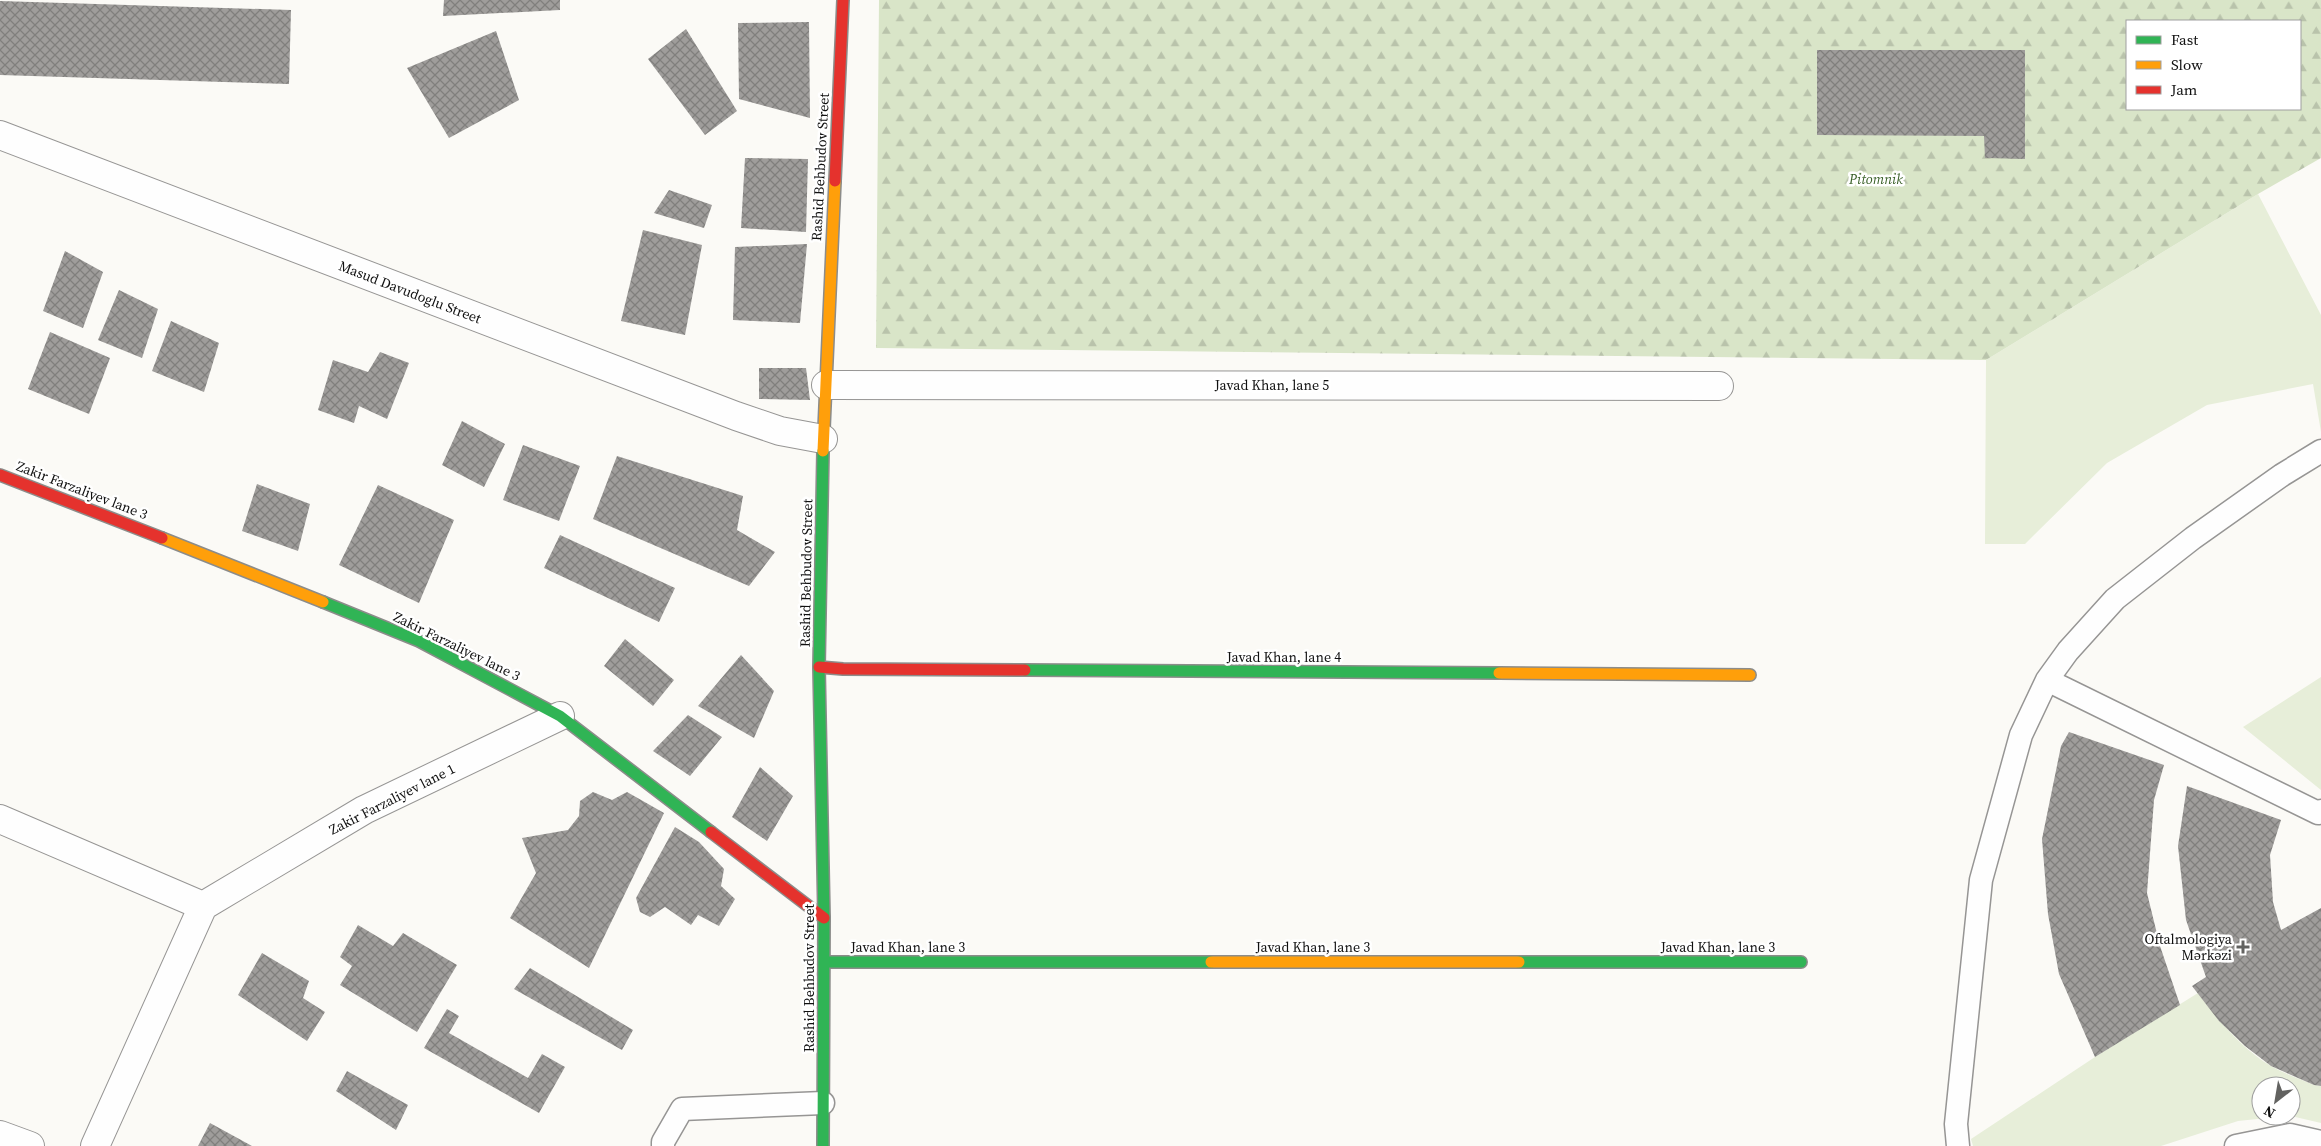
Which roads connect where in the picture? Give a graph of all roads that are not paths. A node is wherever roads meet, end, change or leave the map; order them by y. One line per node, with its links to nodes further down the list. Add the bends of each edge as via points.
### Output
1 (843, 0): 3 (street, Rashid Behbudov Street)
2 (0, 135): 5 (street, Masud Davudoglu Street, via 736,416 780,431)
3 (826, 385): 4 (street, Javad Khan, lane 5); 5 (street, Rashid Behbudov Street)
4 (1719, 386)
5 (823, 439): 8 (street, Rashid Behbudov Street)
6 (2321, 451): 10 (lane, via 2209,527 2115,599 2068,651)
7 (0, 475): 11 (street, Zakir Farzaliyev lane 3, via 419,641)
8 (819, 667): 9 (street, Javad Khan, lane 4); 15 (street, Rashid Behbudov Street)
9 (1750, 675)
10 (2047, 680): 12 (lane, via 2318,813); 25 (lane, via 2021,735 1981,880 1956,1124)
11 (560, 716): 14 (street, Zakir Farzaliyev lane 1, via 364,810); 15 (street, Zakir Farzaliyev lane 3)
12 (2321, 811)
13 (0, 819): 14 (street)
14 (203, 906): 22 (street)
15 (824, 918): 16 (street, Rashid Behbudov Street)
16 (824, 962): 17 (street, Javad Khan, lane 3); 18 (street, Rashid Behbudov Street)
17 (1801, 962)
18 (823, 1103): 23 (lane, via 682,1109 662,1142); 24 (street, Rashid Behbudov Street)
19 (0, 1135): 21 (street)
20 (2321, 1142): 26 (lane, via 2290,1135)
21 (30, 1146)
22 (95, 1146)
23 (663, 1146)
24 (823, 1146)
25 (1958, 1146)
26 (2236, 1146)

